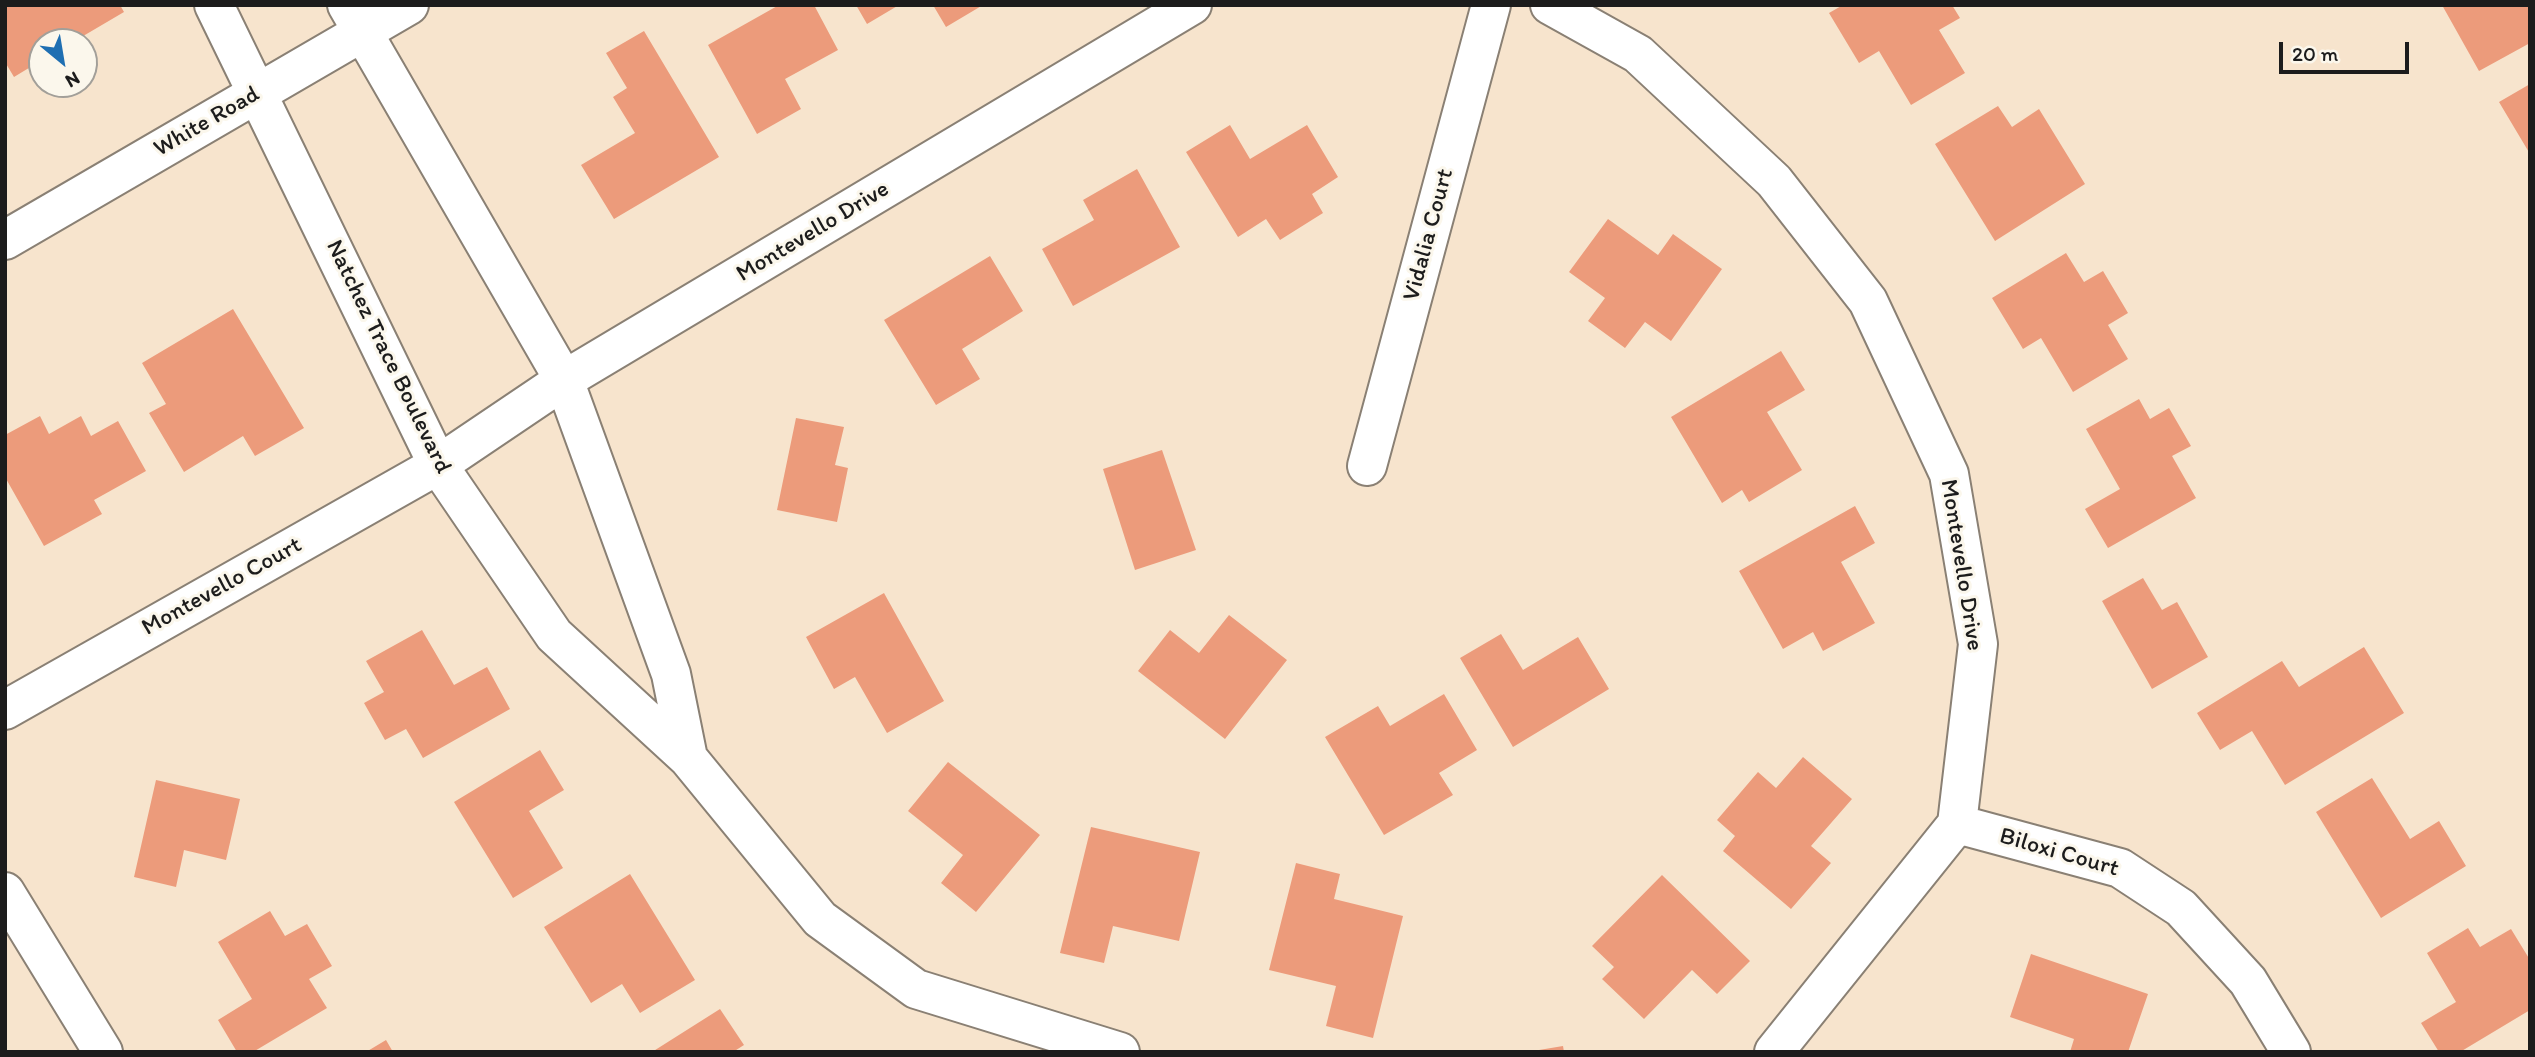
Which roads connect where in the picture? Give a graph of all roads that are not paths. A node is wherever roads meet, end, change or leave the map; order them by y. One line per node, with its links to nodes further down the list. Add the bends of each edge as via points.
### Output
1 (214, 5): 7 (street, Natchez Trace Boulevard)
2 (408, 5): 6 (street, White Road)
3 (1192, 5): 9 (street, Montevello Drive)
4 (1491, 5): 11 (street, Vidalia Court)
5 (1550, 5): 14 (street, Montevello Drive, via 1638,54 1774,181 1868,301 1949,474 1978,644)
6 (356, 18): 7 (street, White Road); 9 (street, Natchez Trace Boulevard)
7 (258, 92): 8 (street, White Road); 10 (street, Natchez Trace Boulevard)
8 (5, 240)
9 (564, 380): 10 (street, Montevello Drive); 13 (street, Natchez Trace Boulevard, via 671,674)
10 (438, 465): 12 (street, Montevello Court); 13 (street, Natchez Trace Boulevard, via 554,635)
11 (1367, 466)
12 (5, 710)
13 (688, 758): 17 (street, Natchez Trace Boulevard, via 820,919 916,989)
14 (1957, 824): 18 (street); 19 (street, Biloxi Court, via 2120,868 2181,908 2248,981)
15 (5, 892): 16 (street)
16 (103, 1052)
17 (1120, 1052)
18 (1774, 1052)
19 (2291, 1052)

